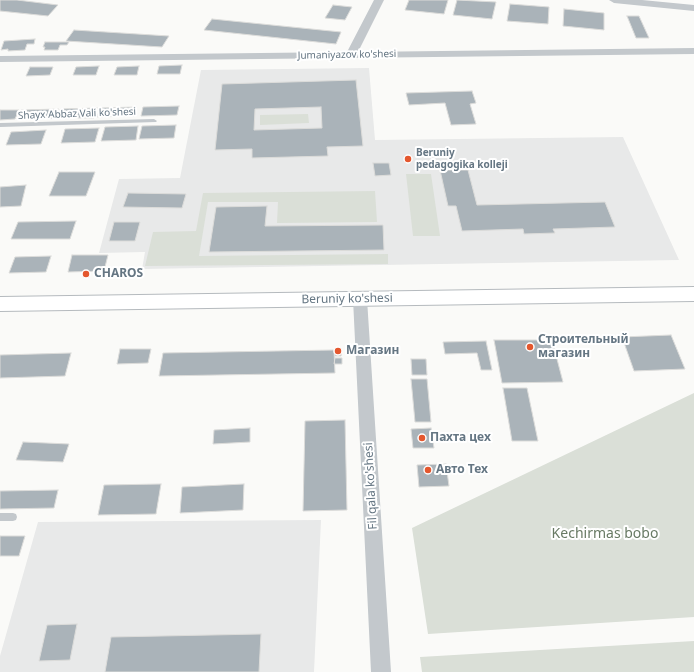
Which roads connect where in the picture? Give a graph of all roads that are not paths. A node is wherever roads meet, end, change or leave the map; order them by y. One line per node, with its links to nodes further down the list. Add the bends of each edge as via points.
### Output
1 (379, 0): 5 (street)
2 (614, 0): 3 (street)
3 (694, 8)
4 (694, 51): 5 (street, Jumaniyazov ko'shesi)
5 (351, 55): 6 (street, Jumaniyazov ko'shesi)
6 (0, 59)
7 (154, 121): 8 (lane, Shayx Abbaz Vali ko'shesi)
8 (0, 125)
9 (694, 294): 10 (main road, Beruniy ko'shesi)
10 (360, 299): 11 (main road, Beruniy ko'shesi); 14 (street, Fil qala ko'shesi)
11 (0, 304)
12 (0, 517): 13 (lane)
13 (13, 517)
14 (381, 672)

